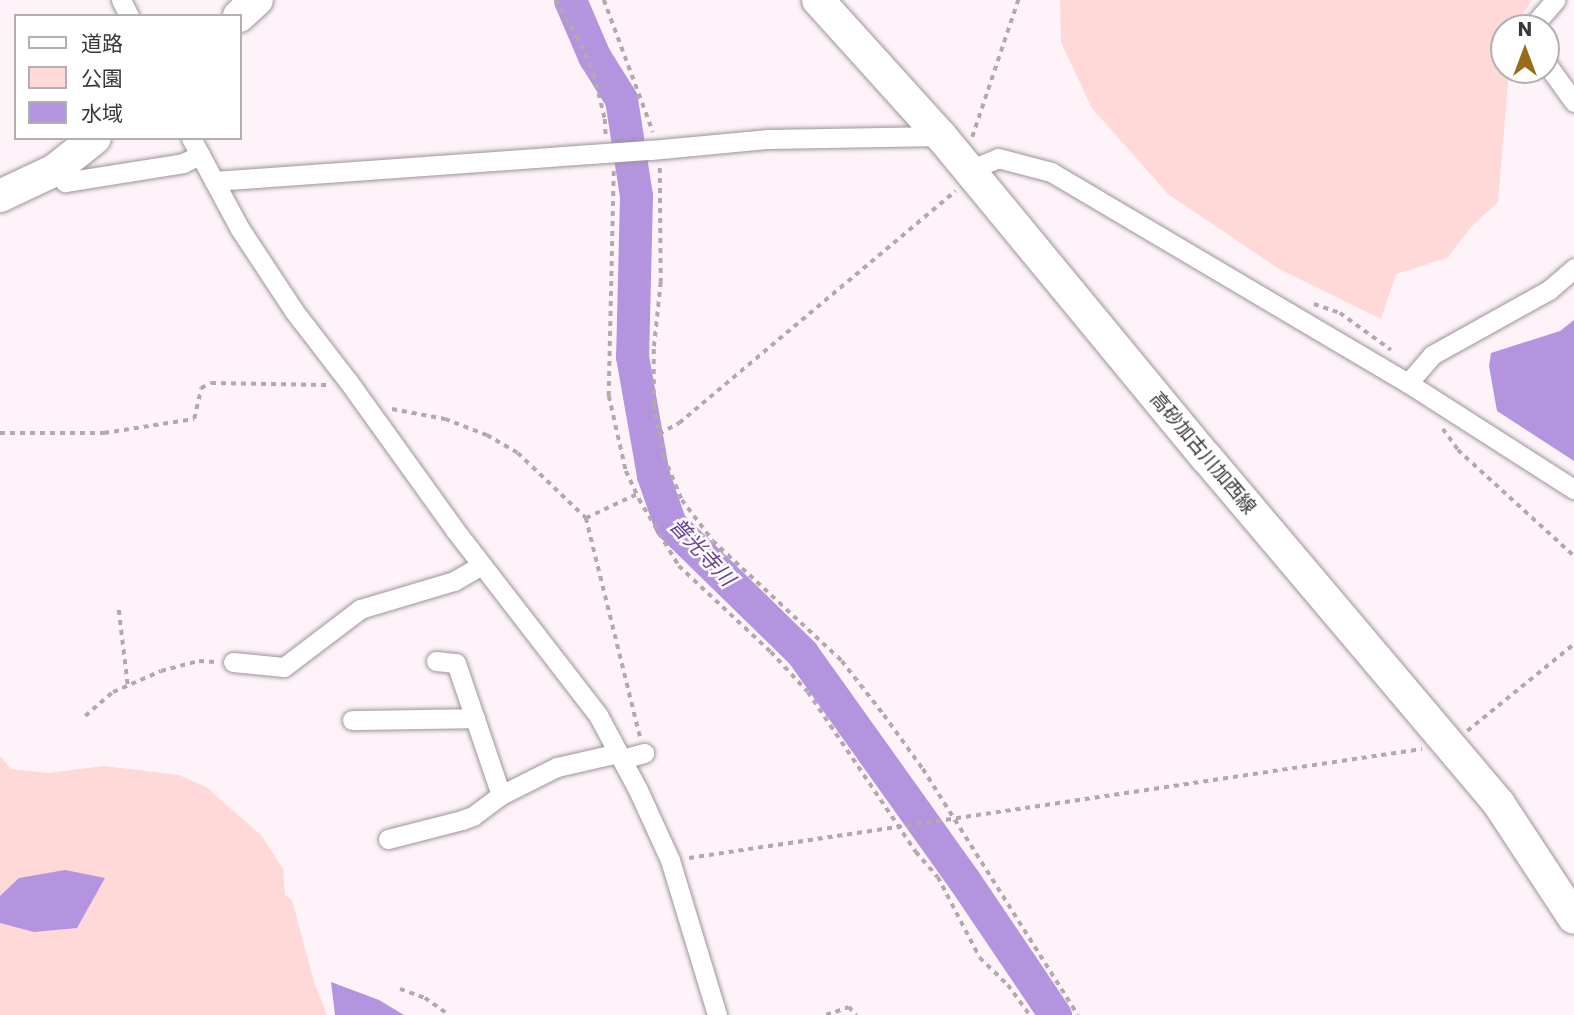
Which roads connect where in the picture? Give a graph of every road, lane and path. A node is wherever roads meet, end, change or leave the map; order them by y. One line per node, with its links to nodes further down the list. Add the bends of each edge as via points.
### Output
1 (257, 0): 7 (main road)
2 (556, 0): 14 (path, via 594,74)
3 (604, 0): 13 (path)
4 (818, 0): 15 (main road, 高砂加古川加西線)
5 (1018, 0): 15 (path, via 970,142)
6 (1555, 0): 8 (street)
7 (241, 14)
8 (1543, 14)
9 (1560, 81): 10 (street)
10 (1572, 96)
11 (92, 140): 16 (main road)
12 (195, 146): 16 (street, via 183,163 65,182); 17 (street)
13 (655, 150): 14 (street); 15 (street, via 768,139); 25 (path, via 661,184 661,282 654,349)
14 (611, 151): 17 (street); 27 (path, via 609,396 626,471)
15 (960, 159): 21 (street, via 998,158 1051,172); 25 (path, via 679,423); 39 (main road, 高砂加古川加西線)
16 (55, 170): 18 (main road)
17 (214, 181): 20 (street, via 294,311)
18 (0, 196)
19 (1574, 268): 21 (street, via 1549,290 1432,355)
20 (348, 381): 23 (street); 24 (path, via 322,386 211,383 201,388 194,419 104,433)
21 (1408, 383): 22 (street)
22 (1433, 399): 26 (street); 29 (path, via 1432,414 1458,450)
23 (370, 411): 28 (path, via 379,407 410,411 487,435 518,453); 30 (street)
24 (0, 432)
25 (659, 434): 43 (path, via 682,500 713,541 842,661)
26 (1574, 489)
27 (637, 494): 28 (path); 44 (path, via 679,566 808,692)
28 (586, 518): 40 (path)
29 (1574, 556)
30 (482, 565): 33 (street, via 454,581 360,609 284,667); 41 (street, via 598,715)
31 (119, 610): 35 (path)
32 (1574, 644): 39 (path)
33 (233, 662): 35 (path, via 199,661)
34 (436, 662): 37 (street, via 456,663)
35 (128, 686): 36 (path, via 113,692)
36 (85, 716)
37 (475, 718): 38 (street); 42 (street)
38 (352, 720)
39 (1449, 745): 43 (path); 47 (main road, 高砂加古川加西線, via 1499,804)
40 (645, 753): 41 (street)
41 (620, 756): 42 (street, via 558,767); 46 (street)
42 (501, 794): 45 (street, via 473,816)
43 (955, 820): 44 (path); 54 (path)
44 (903, 827): 46 (path); 53 (path, via 938,877 980,958)
45 (388, 839)
46 (670, 860): 49 (street)
47 (1574, 918)
48 (400, 989): 50 (path, via 425,998)
49 (714, 1014)
50 (449, 1015)
51 (826, 1015): 52 (path, via 849,1007)
52 (856, 1015)
53 (1030, 1015)
54 (1078, 1015)

